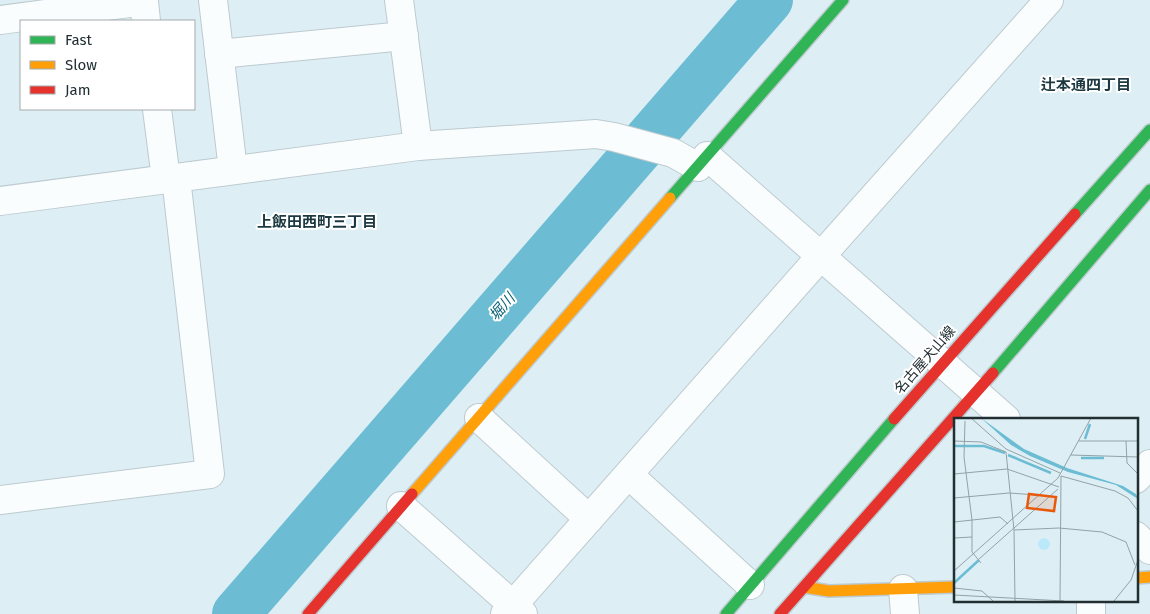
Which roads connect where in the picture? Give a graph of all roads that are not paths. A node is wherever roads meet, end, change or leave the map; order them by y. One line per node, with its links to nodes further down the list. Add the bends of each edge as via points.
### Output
1 (213, 0): 8 (street)
2 (399, 0): 7 (street)
3 (843, 0): 12 (main road)
4 (1049, 0): 17 (street)
5 (0, 20): 6 (street, via 144,2)
6 (146, 20)
7 (404, 36): 8 (street); 11 (street)
8 (219, 54): 13 (street)
9 (157, 110): 14 (street)
10 (1150, 130): 18 (main road, 名古屋犬山線)
11 (418, 146): 12 (street, via 605,135); 13 (street)
12 (702, 161): 17 (street); 20 (main road)
13 (233, 170): 14 (street)
14 (171, 178): 16 (street); 25 (street, via 210,474)
15 (1150, 190): 19 (main road)
16 (0, 201)
17 (821, 256): 18 (street); 23 (street)
18 (942, 363): 19 (street); 30 (main road, 名古屋犬山線)
19 (976, 392): 21 (street); 31 (main road)
20 (479, 418): 26 (main road); 27 (street)
21 (1005, 418)
22 (1150, 464): 24 (street)
23 (629, 475): 27 (street); 30 (street)
24 (1138, 478)
25 (0, 500)
26 (401, 506): 34 (street); 35 (main road)
27 (589, 519): 34 (street)
28 (1138, 538): 29 (street)
29 (1150, 550)
30 (750, 585): 36 (main road, 名古屋犬山線)
31 (804, 587): 33 (main road); 37 (main road)
32 (954, 587): 33 (main road)
33 (904, 602)
34 (514, 611)
35 (308, 614)
36 (726, 614)
37 (780, 614)

